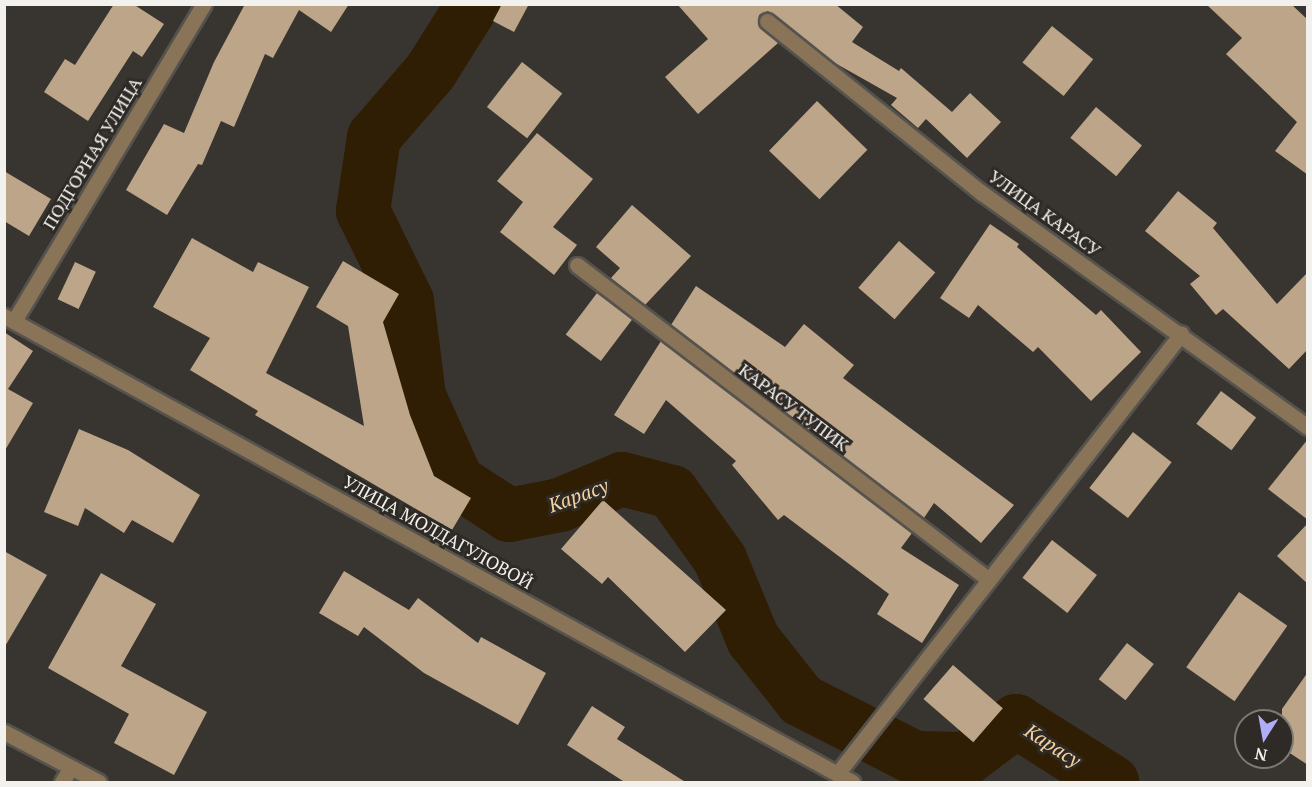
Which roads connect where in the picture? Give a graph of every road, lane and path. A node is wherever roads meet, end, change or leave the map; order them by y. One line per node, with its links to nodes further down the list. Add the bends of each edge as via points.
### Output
1 (204, 4): 4 (street, ПОДГОРНАЯ УЛИЦА)
2 (767, 21): 5 (street, УЛИЦА КАРАСУ, via 982,193)
3 (577, 265): 7 (street, КАРАСУ ТУПИК)
4 (9, 319): 10 (street, УЛИЦА МОЛДАГУЛОВОЙ)
5 (1181, 334): 6 (street, УЛИЦА КАРАСУ); 7 (street)
6 (1308, 427)
7 (988, 579): 10 (street)
8 (4, 732): 9 (street)
9 (71, 767): 11 (street); 12 (street)
10 (837, 774): 13 (street, УЛИЦА МОЛДАГУЛОВОЙ)
11 (62, 783)
12 (99, 783)
13 (852, 783)

